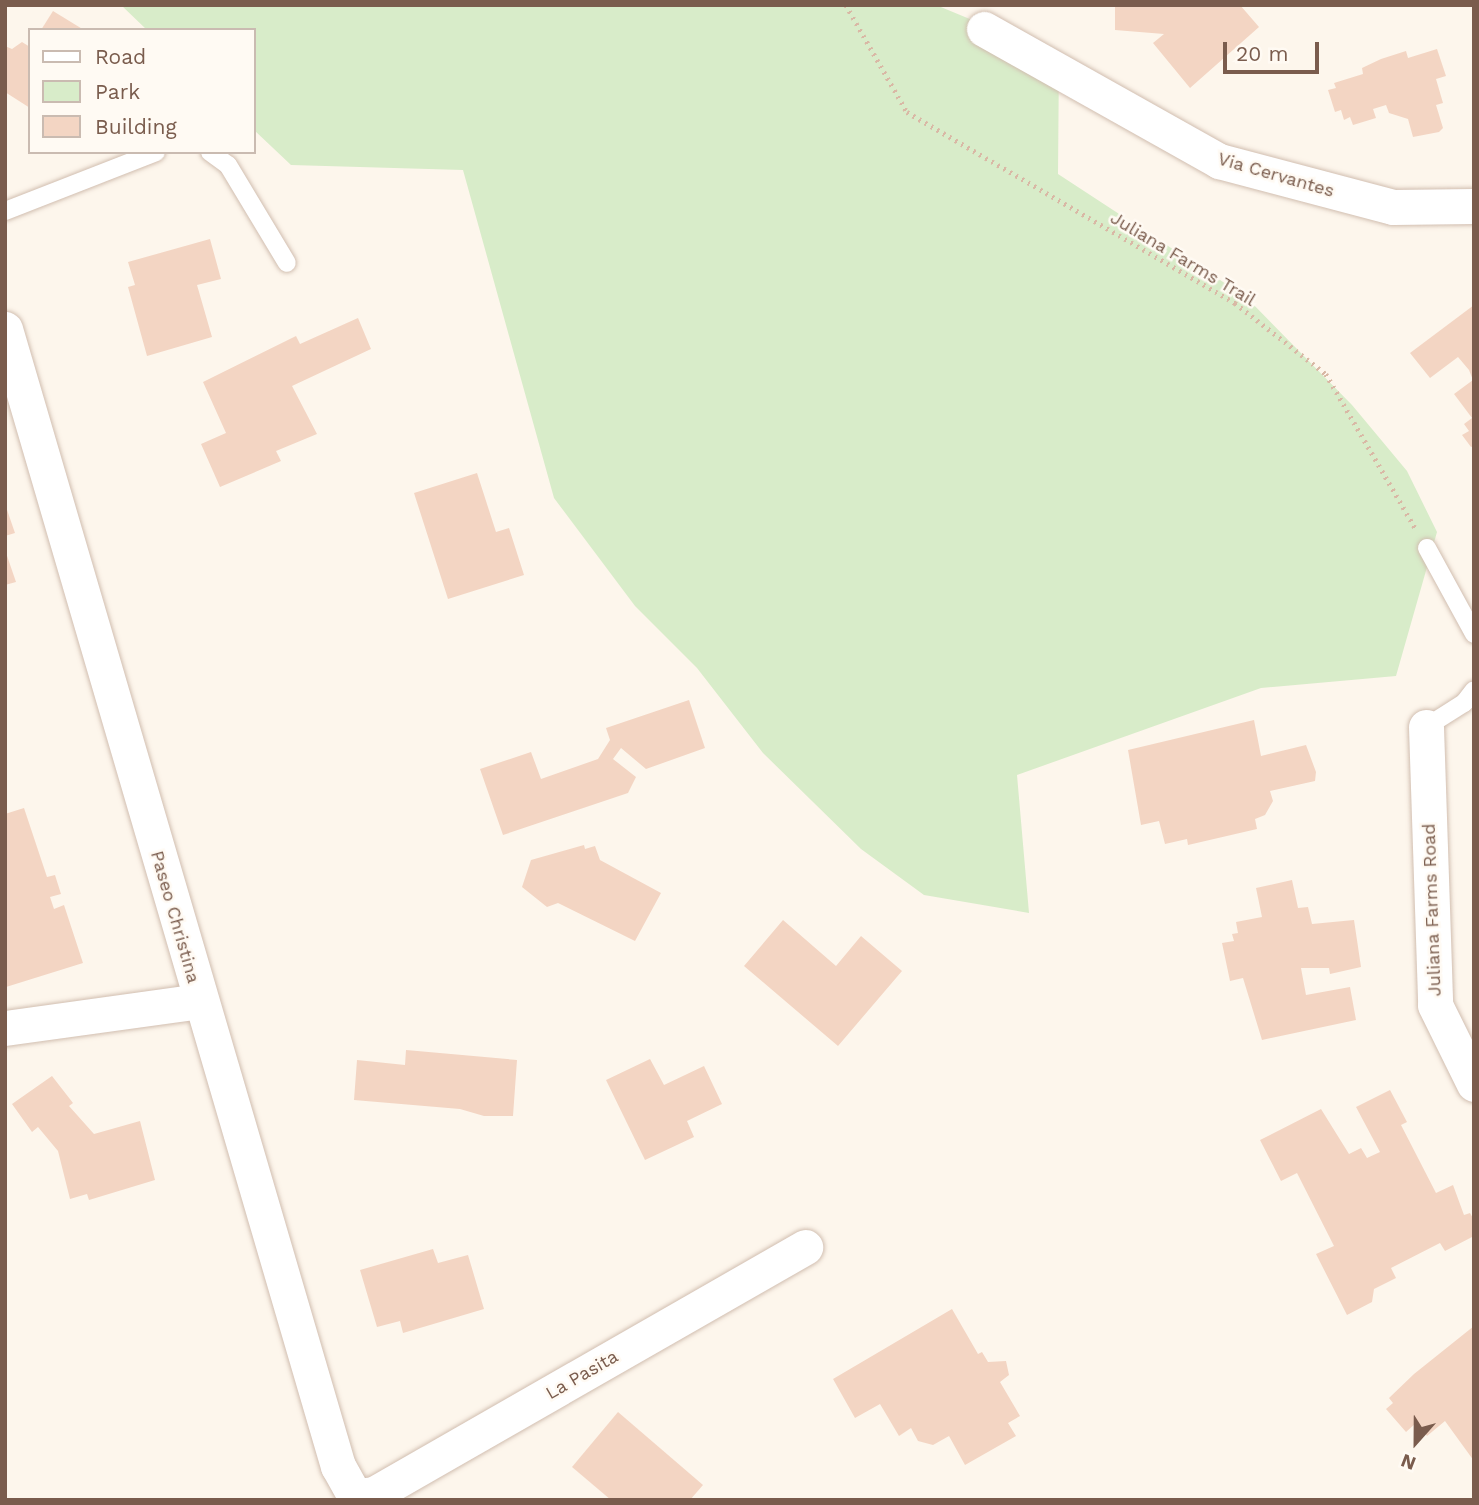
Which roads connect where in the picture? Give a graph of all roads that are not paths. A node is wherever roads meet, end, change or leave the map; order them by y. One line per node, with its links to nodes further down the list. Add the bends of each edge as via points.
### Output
1 (984, 29): 4 (street, Via Cervantes, via 1219,161 1393,207)
2 (151, 154): 5 (lane)
3 (213, 154): 6 (lane, via 228,165)
4 (1474, 206)
5 (5, 211)
6 (287, 263)
7 (5, 329): 12 (street, Paseo Christina)
8 (1427, 548): 9 (lane)
9 (1474, 634)
10 (1474, 690): 11 (lane, via 1464,703)
11 (1426, 727): 14 (street, Juliana Farms Road, via 1436,1005)
12 (199, 1001): 13 (street); 16 (street, Paseo Christina, via 338,1466)
13 (5, 1028)
14 (1474, 1084)
15 (805, 1247): 16 (street, La Pasita, via 374,1494)
16 (357, 1498)

